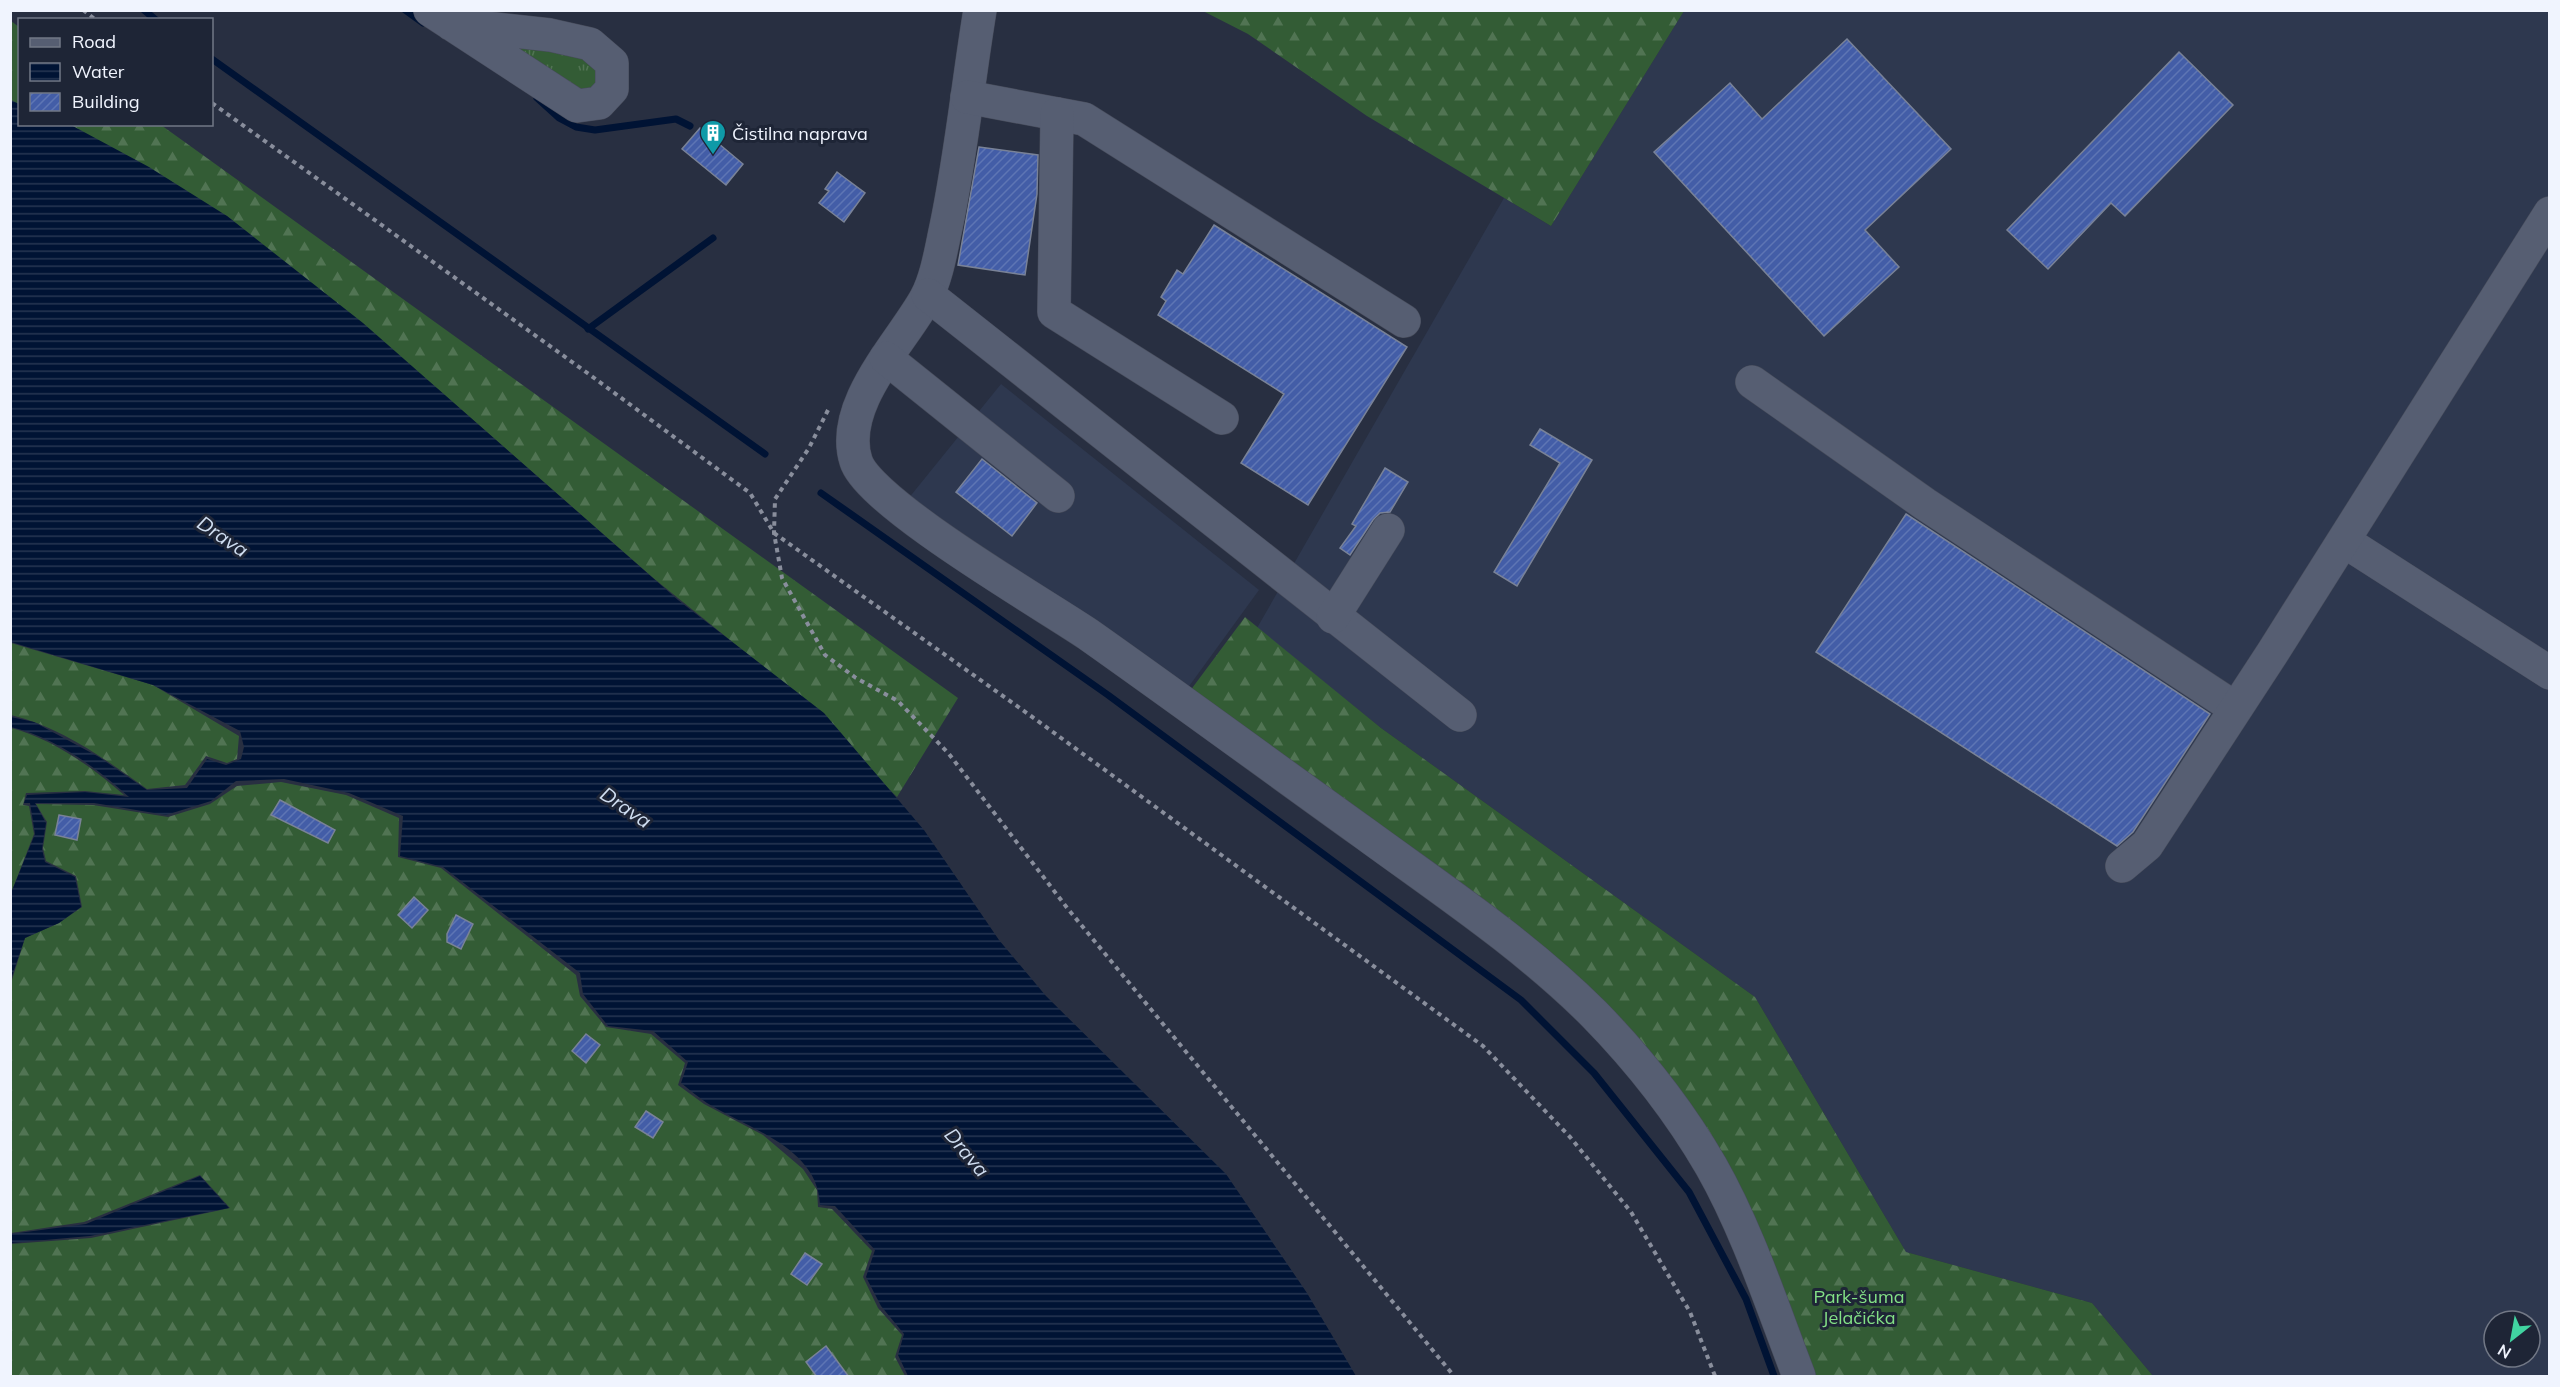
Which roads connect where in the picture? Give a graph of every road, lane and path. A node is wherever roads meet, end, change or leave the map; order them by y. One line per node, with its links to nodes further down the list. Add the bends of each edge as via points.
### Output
1 (980, 10): 2 (street)
2 (967, 97): 4 (street); 6 (street, via 941,252)
3 (213, 104): 14 (path, via 750,493)
4 (1057, 114): 7 (street, via 1084,119); 11 (street, via 1054,312)
5 (2550, 213): 15 (street)
6 (928, 295): 8 (street); 16 (street)
7 (1404, 321)
8 (886, 358): 12 (street); 23 (street, via 860,406 854,437 856,464 870,481 911,518 1087,633 1474,912 1591,1011 1647,1070 1713,1169 1757,1265)
9 (1752, 382): 18 (street, via 1925,504)
10 (832, 402): 14 (path, via 775,499)
11 (1222, 418)
12 (1058, 496)
13 (1388, 530): 16 (street)
14 (774, 533): 21 (path, via 782,579 825,655 898,701 949,754 1068,909); 22 (path, via 1483,1046 1570,1137 1631,1212 1690,1312)
15 (2344, 540): 17 (street); 18 (street)
16 (1333, 617): 19 (street)
17 (2550, 673)
18 (2235, 708): 20 (street, via 2147,845)
19 (1460, 716)
20 (2122, 866)
21 (1454, 1377)
22 (1715, 1377)
23 (1799, 1377)

